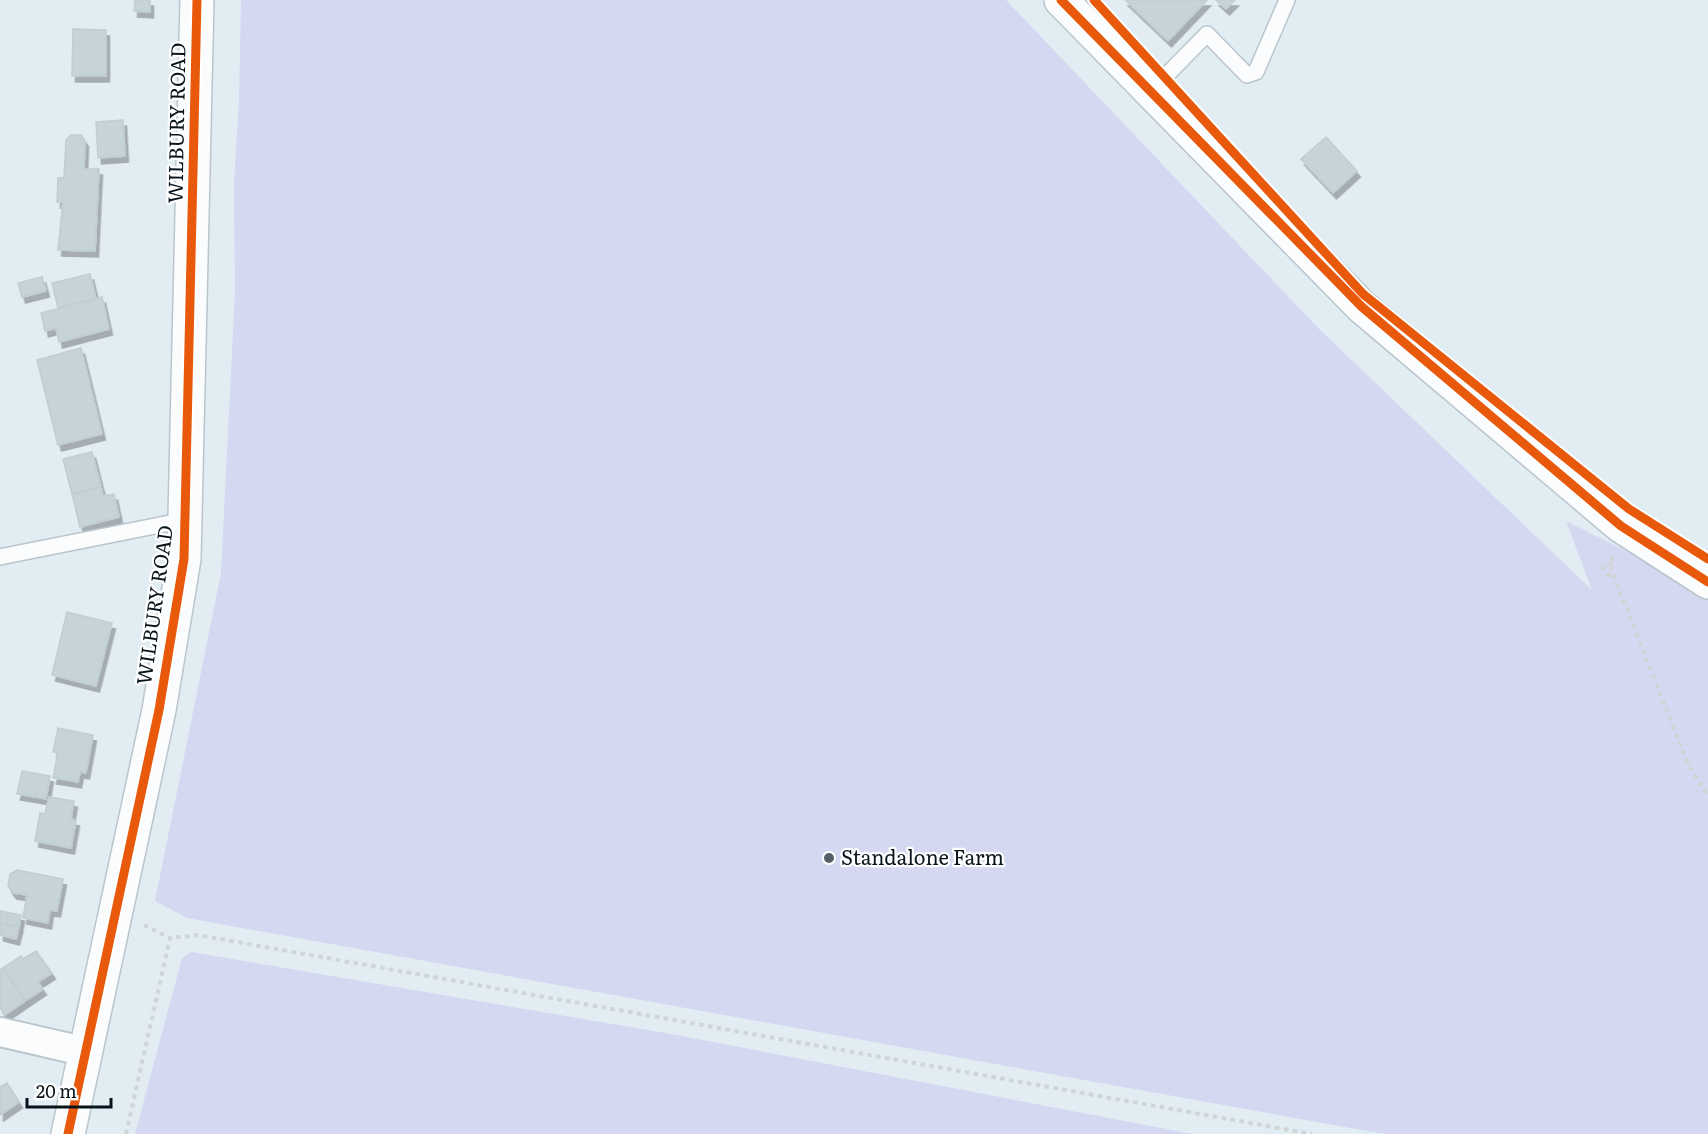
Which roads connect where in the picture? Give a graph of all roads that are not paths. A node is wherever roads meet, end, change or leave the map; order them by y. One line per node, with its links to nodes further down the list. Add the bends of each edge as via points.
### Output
1 (196, 0): 5 (street, WILBURY ROAD)
2 (1061, 0): 4 (street)
3 (1287, 0): 4 (lane, via 1256,72 1247,75 1207,34)
4 (1151, 91): 7 (street, via 1362,307 1621,526)
5 (185, 520): 6 (lane); 9 (street, WILBURY ROAD, via 184,559 159,710)
6 (0, 556)
7 (1708, 582)
8 (0, 1032): 9 (street)
9 (87, 1052): 10 (street, WILBURY ROAD)
10 (68, 1134)

